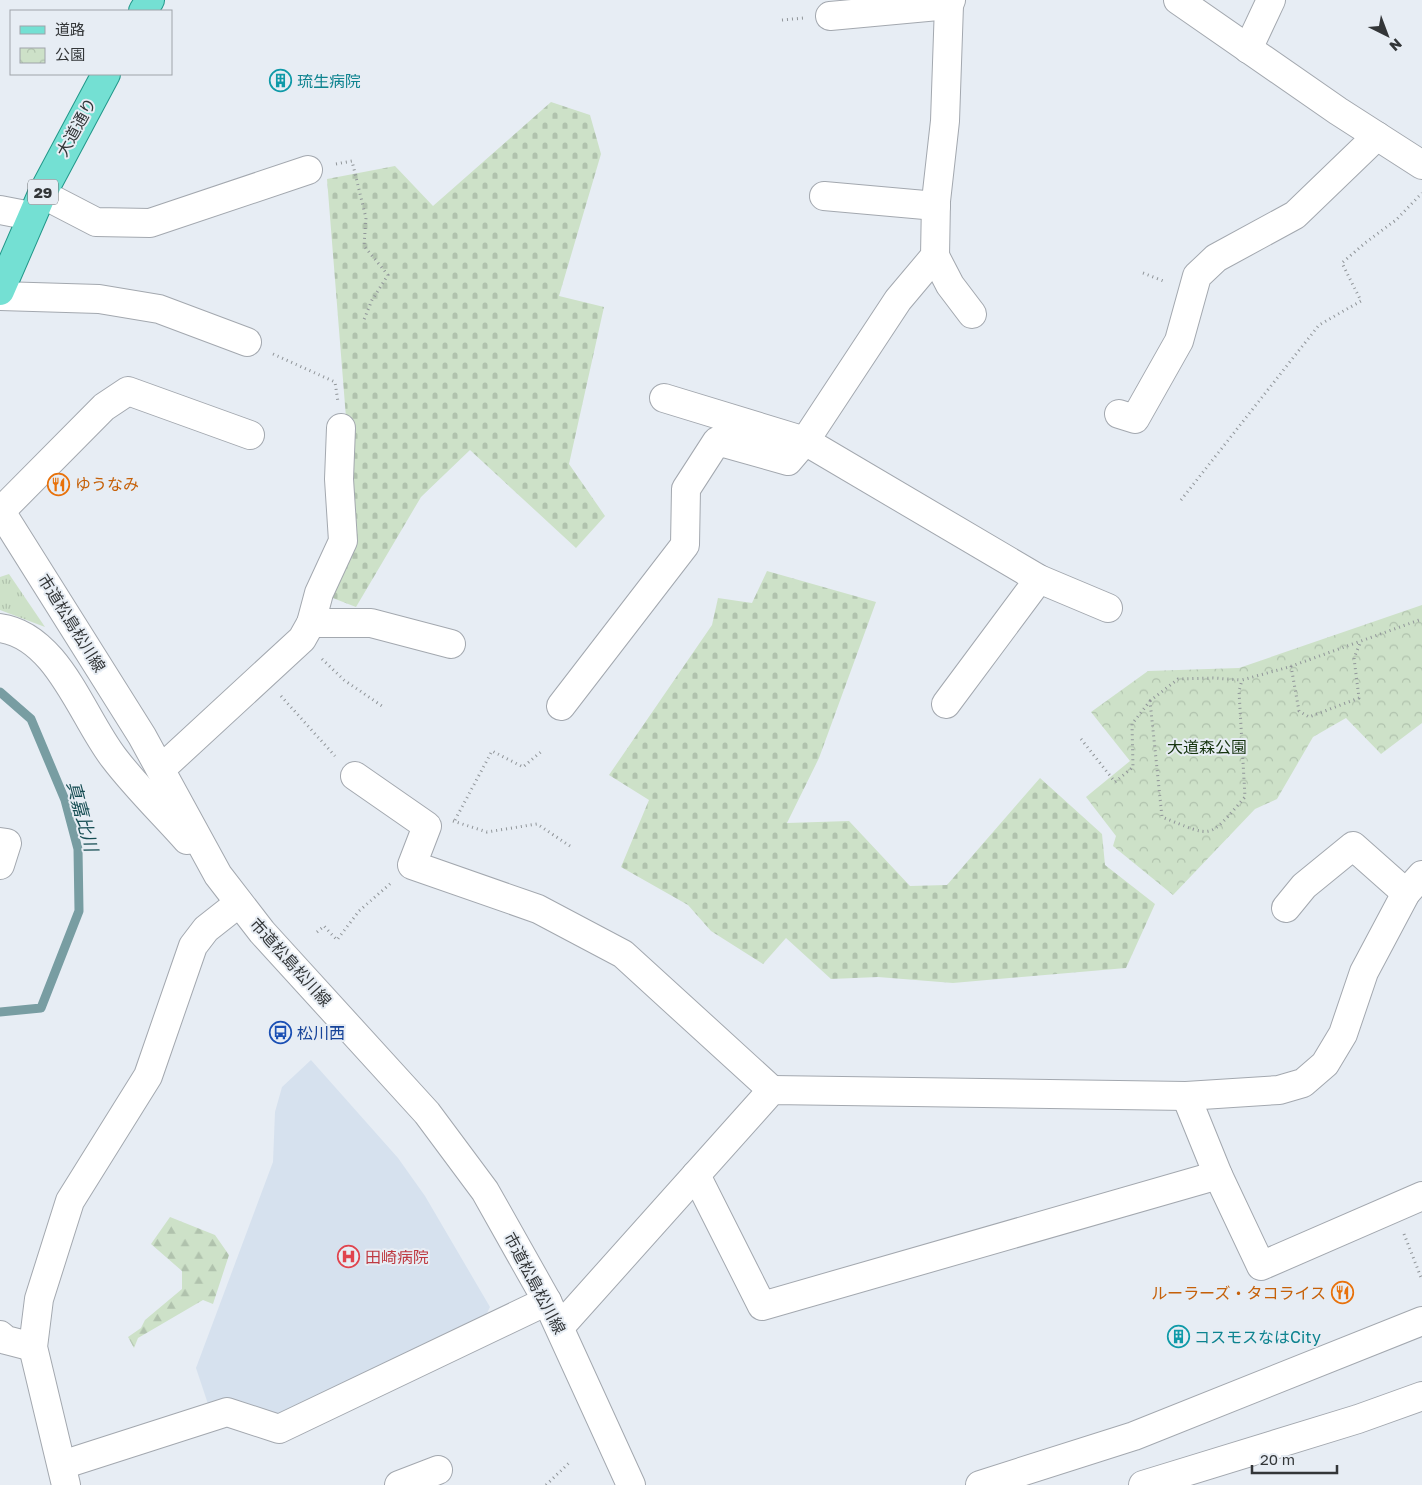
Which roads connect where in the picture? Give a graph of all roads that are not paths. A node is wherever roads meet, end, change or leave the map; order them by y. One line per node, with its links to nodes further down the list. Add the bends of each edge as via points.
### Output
1 (1178, 0): 5 (street)
2 (1271, 0): 5 (street)
3 (950, 2): 4 (street); 12 (street)
4 (830, 16)
5 (1248, 49): 7 (street)
6 (105, 75): 11 (main road, 大道通り / 29)
7 (1377, 136): 8 (street); 20 (street, via 1295,215 1216,258 1197,276 1178,341 1135,419)
8 (1422, 165)
9 (308, 170): 11 (street, via 150,222 96,222)
10 (824, 196): 12 (street)
11 (36, 205): 13 (street); 15 (main road, 大道通り / 29)
12 (936, 206): 14 (street)
13 (0, 210)
14 (935, 256): 17 (street, via 950,285); 23 (street, via 898,300)
15 (0, 291)
16 (0, 296): 18 (street, via 99,299 159,309)
17 (972, 314)
18 (247, 342)
19 (664, 398): 23 (street)
20 (1119, 414)
21 (340, 428): 28 (street, via 343,541)
22 (250, 435): 24 (street, via 128,391 104,407)
23 (805, 441): 25 (street); 31 (street, via 788,462 717,441 686,490 685,544)
24 (1, 511): 32 (street, 市道松島松川線)
25 (1039, 579): 26 (street); 30 (street)
26 (1108, 608)
27 (0, 628): 36 (street, via 25,636 42,648 113,758)
28 (306, 631): 29 (street, via 371,623); 32 (street)
29 (451, 644)
30 (946, 704)
31 (561, 706)
32 (161, 769): 36 (street, 市道松島松川線)
33 (355, 776): 40 (street, via 427,826 412,865 538,909 622,954)
34 (0, 842): 35 (street, via 7,843)
35 (0, 865)
36 (218, 875): 38 (street, 市道松島松川線)
37 (1414, 884): 39 (street, via 1353,846 1304,886); 41 (street, via 1364,972 1343,1034 1325,1064 1303,1082 1279,1090)
38 (239, 903): 45 (street, 市道松島松川線, via 406,1089 455,1149 485,1191); 49 (street, via 206,929 193,946 148,1076 70,1201 39,1299)
39 (1286, 908)
40 (772, 1090): 41 (street); 42 (street)
41 (1186, 1096): 43 (street)
42 (696, 1175): 43 (street, via 762,1306); 47 (street)
43 (1218, 1175): 44 (street, via 1261,1266)
44 (1422, 1196)
45 (547, 1301): 47 (street, 市道松島松川線); 52 (street, via 279,1429 226,1412)
46 (1422, 1321): 55 (street, via 1134,1436)
47 (560, 1327): 54 (street, 市道松島松川線)
48 (0, 1335): 49 (street, via 6,1340)
49 (33, 1347): 52 (street)
50 (1422, 1396): 56 (street)
51 (438, 1470): 53 (street)
52 (64, 1475)
53 (399, 1485)
54 (631, 1485)
55 (980, 1485)
56 (1143, 1485)

